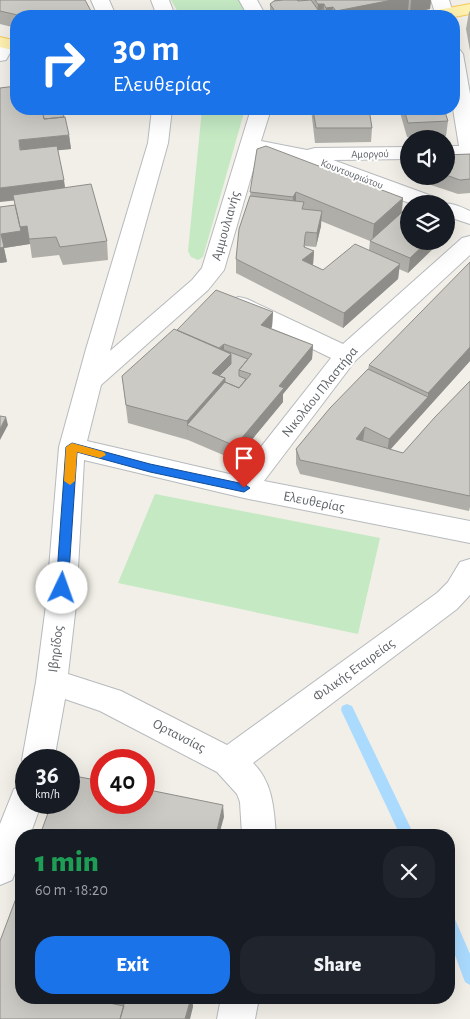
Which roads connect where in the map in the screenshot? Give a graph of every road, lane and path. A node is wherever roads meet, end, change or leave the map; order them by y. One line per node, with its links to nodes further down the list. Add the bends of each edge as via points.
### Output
1 (460, 91): 6 (street)
2 (161, 115): 15 (street, via 150,173)
3 (259, 115): 4 (street, Αμμουλιανής)
4 (249, 145): 8 (street); 13 (street, Αμμουλιανής, via 216,263)
5 (455, 152): 6 (street)
6 (470, 152)
7 (400, 153): 8 (street, Αμοργού)
8 (301, 155): 9 (street, Κουντουριώτου)
9 (408, 195)
10 (455, 212): 11 (street)
11 (470, 218)
12 (470, 243): 14 (street, Νικολάου Πλαστήρα)
13 (200, 285): 14 (street); 15 (street, Αμμουλιανής)
14 (346, 355): 17 (street, Νικολάου Πλαστήρα)
15 (89, 382): 16 (street)
16 (72, 447): 17 (street, Ελευθερίας); 20 (street, Ιβηρίδος)
17 (244, 488): 18 (street, Ελευθερίας)
18 (470, 532)
19 (470, 570): 22 (street, Φιλικής Εταιρείας, via 447,601)
20 (52, 682): 21 (street, Ιβηρίδος); 22 (street, Ορτανσίας, via 110,701)
21 (40, 749)
22 (229, 762): 24 (street, Ορτανσίας, via 252,788 257,802)
23 (21, 814): 25 (street)
24 (259, 829)
25 (0, 868)
26 (239, 1004): 27 (street)
27 (236, 1019)

